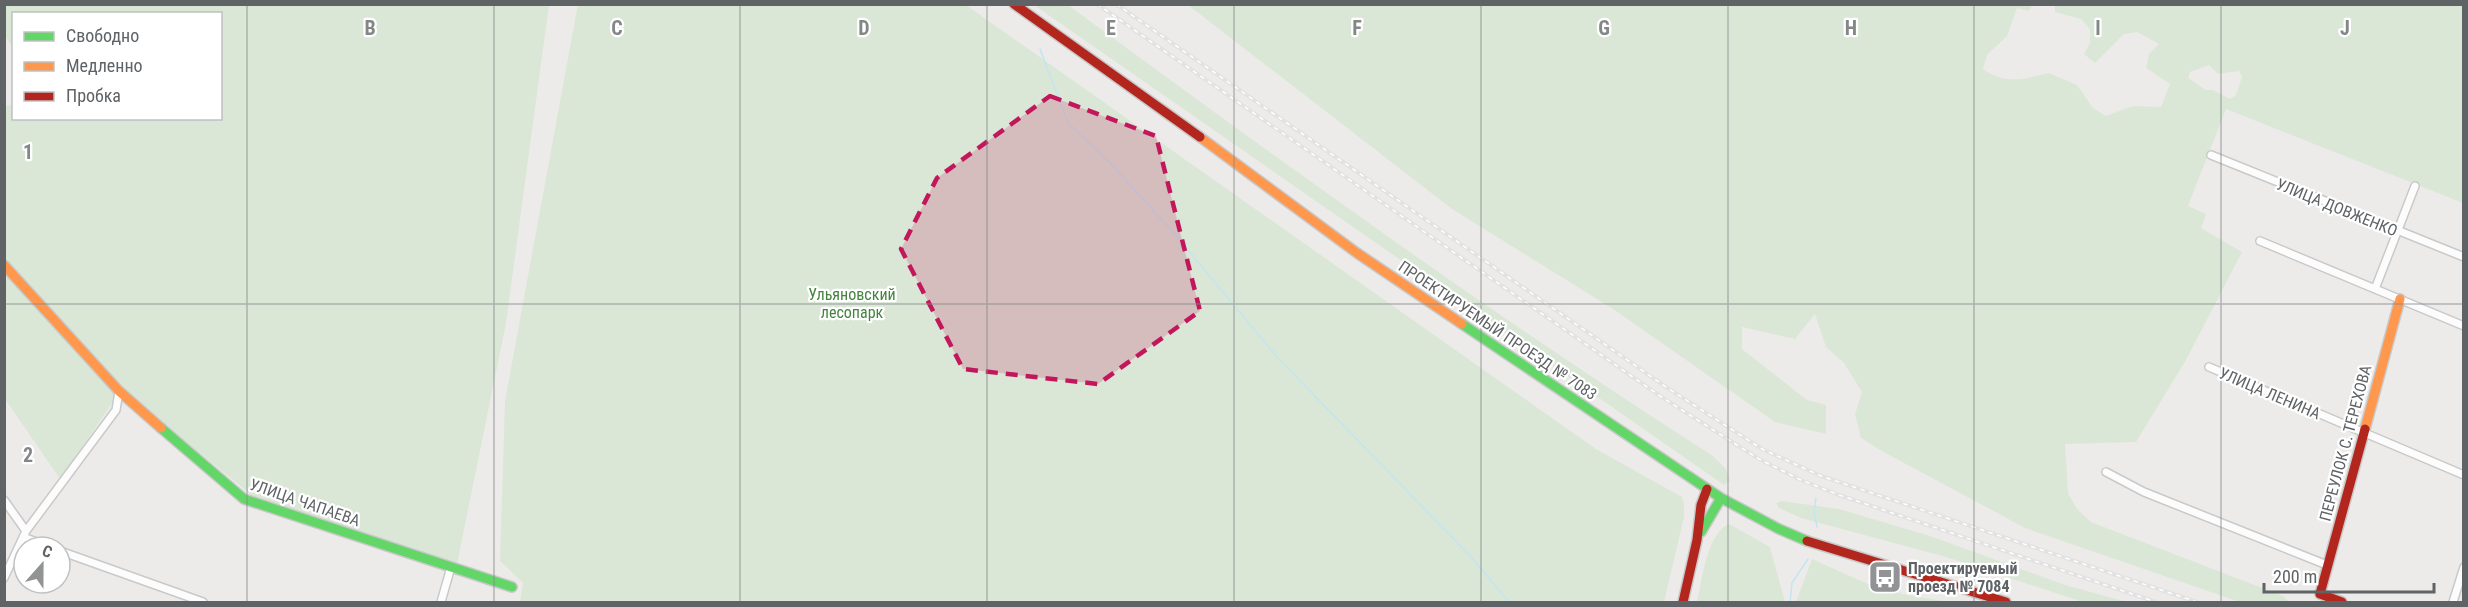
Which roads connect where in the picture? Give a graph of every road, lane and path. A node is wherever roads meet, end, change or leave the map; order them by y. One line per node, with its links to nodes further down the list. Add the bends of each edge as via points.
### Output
1 (1014, 4): 16 (main road, ПРОЕКТИРУЕМЫЙ ПРОЕЗД № 7083, via 1357,253)
2 (2211, 155): 4 (street, УЛИЦА ДОВЖЕНКО)
3 (2415, 186): 4 (street)
4 (2397, 231): 6 (street, УЛИЦА ДОВЖЕНКО); 8 (street)
5 (2260, 241): 8 (street)
6 (2463, 257)
7 (4, 265): 12 (main road, УЛИЦА ЧАПАЕВА)
8 (2374, 289): 9 (street)
9 (2400, 299): 10 (street); 13 (main road, ПЕРЕУЛОК С. ТЕРЕХОВА)
10 (2463, 326)
11 (2209, 367): 13 (street, УЛИЦА ЛЕНИНА)
12 (119, 391): 19 (street, via 116,410); 23 (main road, УЛИЦА ЧАПАЕВА, via 244,500)
13 (2364, 433): 15 (street, УЛИЦА ЛЕНИНА); 22 (main road, ПЕРЕУЛОК С. ТЕРЕХОВА)
14 (2106, 472): 22 (street, via 2145,492)
15 (2463, 475)
16 (1707, 489): 17 (main road, ПРОЕКТИРУЕМЫЙ ПРОЕЗД № 7083); 20 (main road)
17 (1721, 498): 20 (main road); 30 (main road, ПРОЕКТИРУЕМЫЙ ПРОЕЗД № 7083, via 1808,541)
18 (4, 500): 19 (street)
19 (25, 534): 25 (street)
20 (1697, 540): 29 (main road)
21 (72, 555): 27 (street)
22 (2327, 565): 31 (main road, ПЕРЕУЛОК С. ТЕРЕХОВА, via 2320,594)
23 (451, 567): 26 (main road, УЛИЦА ЧАПАЕВА); 28 (street)
24 (2463, 567): 32 (street)
25 (4, 578)
26 (512, 587)
27 (203, 603)
28 (441, 603)
29 (1683, 603)
30 (2006, 603)
31 (2342, 603)
32 (2453, 603)

